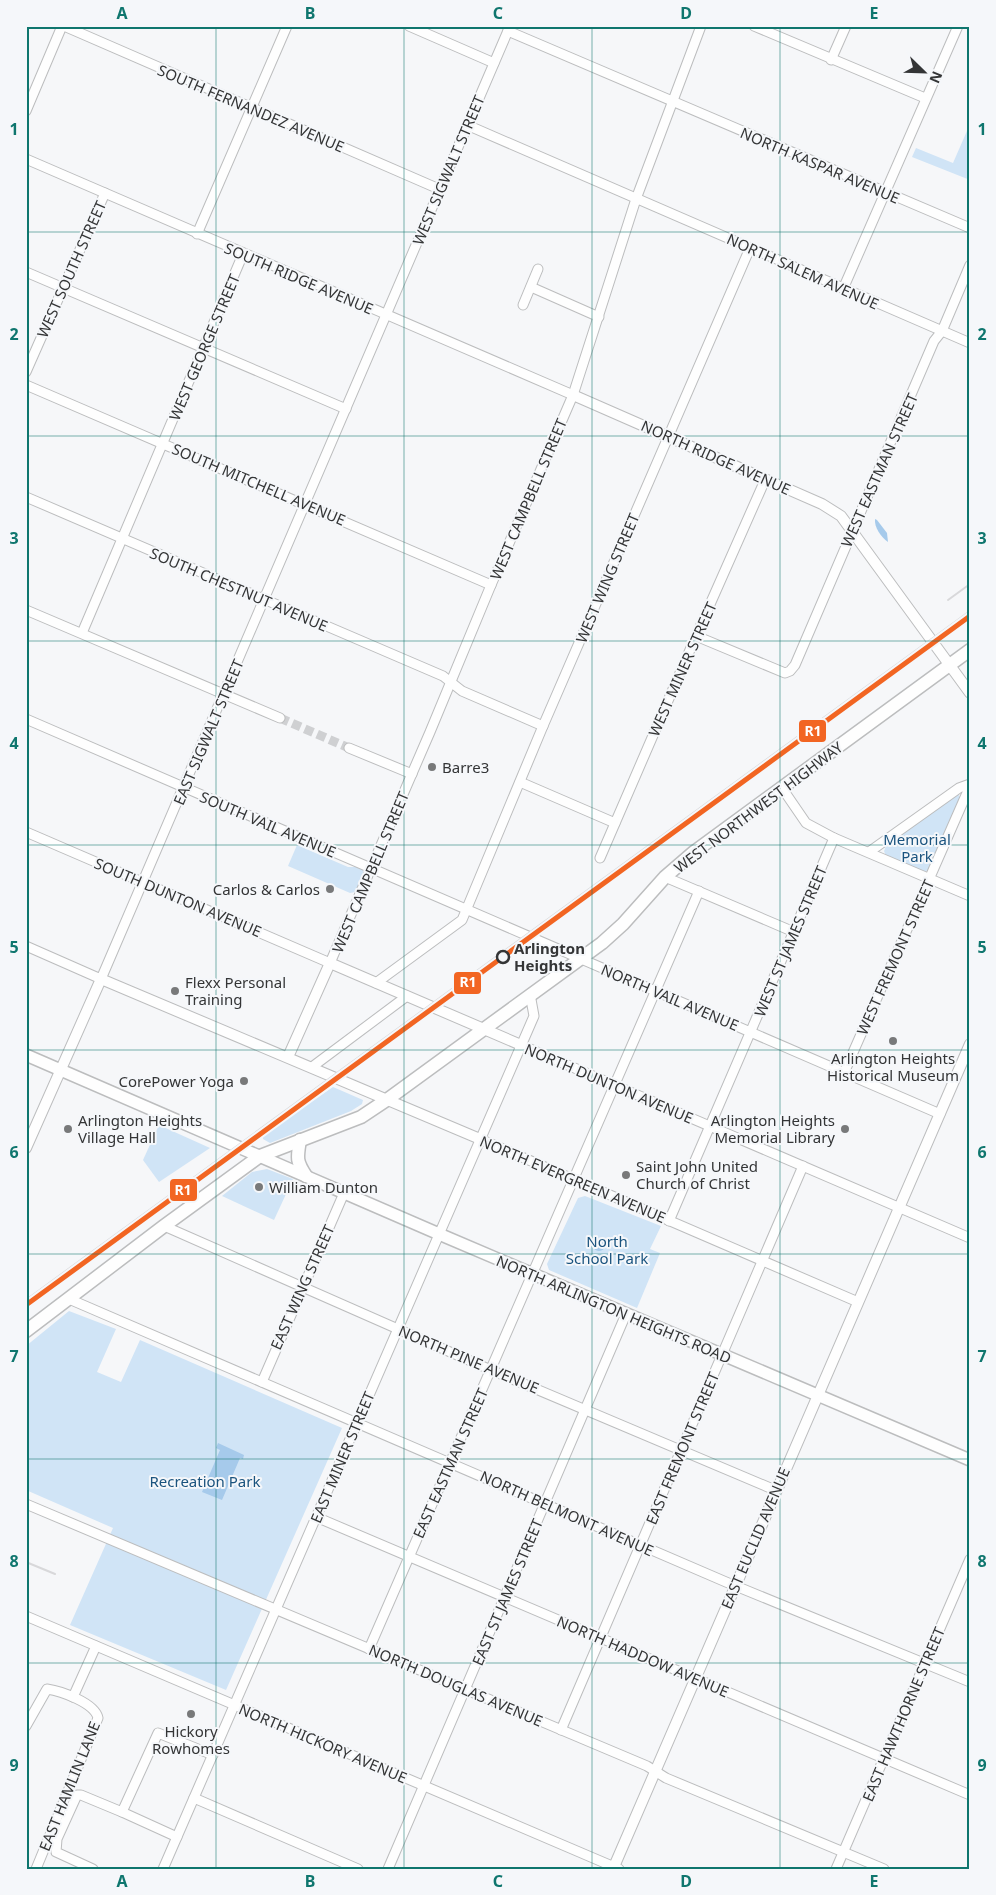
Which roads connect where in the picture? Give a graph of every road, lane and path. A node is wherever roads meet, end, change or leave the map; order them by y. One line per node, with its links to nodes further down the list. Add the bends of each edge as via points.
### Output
1 (63, 26): 13 (street, SOUTH FERNANDEZ AVENUE); 14 (street)
2 (287, 26): 13 (street)
3 (409, 26): 10 (street)
4 (701, 26): 12 (street, WEST CAMPBELL STREET)
5 (754, 26): 9 (street)
6 (846, 26): 9 (street)
7 (958, 26): 11 (street)
8 (509, 29): 10 (street, WEST SIGWALT STREET); 12 (street, NORTH KASPAR AVENUE)
9 (831, 60): 11 (street)
10 (494, 62): 15 (street, WEST SIGWALT STREET)
11 (925, 98): 18 (street)
12 (671, 102): 18 (street, NORTH KASPAR AVENUE); 20 (street, WEST CAMPBELL STREET)
13 (252, 108): 17 (street, SOUTH FERNANDEZ AVENUE); 22 (street)
14 (26, 111)
15 (468, 125): 17 (street, WEST SIGWALT STREET); 20 (street, NORTH SALEM AVENUE)
16 (26, 159): 19 (street, SOUTH RIDGE AVENUE)
17 (439, 189): 32 (street, WEST SIGWALT STREET)
18 (884, 192): 21 (street, NORTH KASPAR AVENUE); 30 (street)
19 (105, 193): 22 (street, SOUTH RIDGE AVENUE); 28 (street, WEST SOUTH STREET)
20 (636, 198): 23 (street, NORTH SALEM AVENUE); 33 (street, WEST CAMPBELL STREET)
21 (970, 228)
22 (197, 234): 24 (street, SOUTH RIDGE AVENUE)
23 (750, 248): 30 (street, NORTH SALEM AVENUE); 41 (street, WEST WING STREET)
24 (244, 254): 32 (street, SOUTH RIDGE AVENUE); 36 (street, WEST GEORGE STREET)
25 (970, 265): 34 (street, WEST EASTMAN STREET)
26 (538, 269): 29 (street)
27 (26, 272): 28 (street)
28 (62, 288): 36 (street); 37 (street, WEST SOUTH STREET)
29 (531, 288): 31 (street); 33 (street)
30 (843, 289): 34 (street, NORTH SALEM AVENUE)
31 (523, 305)
32 (386, 315): 39 (street, SOUTH RIDGE AVENUE); 40 (street, EAST SIGWALT STREET)
33 (599, 316): 39 (street, WEST CAMPBELL STREET)
34 (942, 331): 35 (street, NORTH SALEM AVENUE); 46 (street, WEST EASTMAN STREET, via 934,341)
35 (970, 343)
36 (204, 347): 40 (street); 42 (street, WEST GEORGE STREET)
37 (26, 372)
38 (26, 385): 42 (street, SOUTH MITCHELL AVENUE)
39 (573, 395): 41 (street, NORTH RIDGE AVENUE); 48 (street, WEST CAMPBELL STREET)
40 (346, 409): 45 (street, EAST SIGWALT STREET)
41 (668, 435): 43 (street, NORTH RIDGE AVENUE); 60 (street, WEST WING STREET)
42 (162, 442): 45 (street, SOUTH MITCHELL AVENUE); 47 (street, WEST GEORGE STREET)
43 (765, 480): 46 (street, NORTH RIDGE AVENUE, via 827,507); 52 (street, WEST MINER STREET)
44 (26, 497): 47 (street, SOUTH CHESTNUT AVENUE)
45 (305, 505): 48 (street, SOUTH MITCHELL AVENUE); 49 (street, EAST SIGWALT STREET)
46 (852, 530): 52 (street, WEST EASTMAN STREET, via 795,665 786,673); 54 (street, NORTH RIDGE AVENUE)
47 (121, 539): 49 (street, SOUTH CHESTNUT AVENUE); 51 (street, WEST GEORGE STREET)
48 (491, 585): 55 (street, WEST CAMPBELL STREET)
49 (264, 598): 55 (street, SOUTH CHESTNUT AVENUE); 57 (street, EAST SIGWALT STREET)
50 (26, 610): 51 (street)
51 (82, 633): 57 (street)
52 (696, 636): 67 (street, WEST MINER STREET)
53 (970, 650): 54 (main road, WEST NORTHWEST HIGHWAY)
54 (949, 665): 56 (street, NORTH RIDGE AVENUE); 66 (main road, WEST NORTHWEST HIGHWAY)
55 (451, 682): 60 (street, SOUTH CHESTNUT AVENUE, via 462,691); 62 (street, WEST CAMPBELL STREET)
56 (970, 693)
57 (224, 694): 58 (street); 65 (street, EAST SIGWALT STREET)
58 (280, 718)
59 (26, 719): 65 (street, SOUTH VAIL AVENUE)
60 (543, 726): 63 (street, WEST WING STREET)
61 (349, 748): 62 (street)
62 (412, 774): 72 (street, WEST CAMPBELL STREET)
63 (520, 782): 67 (street); 78 (street, WEST WING STREET)
64 (970, 785): 70 (street, via 959,788); 74 (street, WEST FREMONT STREET)
65 (184, 788): 72 (street, SOUTH VAIL AVENUE); 75 (street, EAST SIGWALT STREET)
66 (782, 788): 69 (street, via 806,823); 73 (main road, WEST NORTHWEST HIGHWAY)
67 (615, 823): 71 (street, WEST MINER STREET)
68 (26, 832): 75 (street, SOUTH DUNTON AVENUE)
69 (834, 838): 70 (street); 79 (street, WEST ST JAMES STREET)
70 (869, 852): 74 (street)
71 (600, 858)
72 (372, 869): 78 (street, NORTH VAIL AVENUE); 82 (street, WEST CAMPBELL STREET)
73 (665, 877): 76 (street); 81 (main road, WEST NORTHWEST HIGHWAY, via 613,933)
74 (930, 878): 77 (street); 96 (street, WEST FREMONT STREET)
75 (143, 882): 82 (street, SOUTH DUNTON AVENUE); 83 (street, EAST SIGWALT STREET)
76 (699, 891): 79 (street); 85 (street)
77 (970, 896)
78 (467, 910): 81 (street, NORTH VAIL AVENUE); 84 (street, WEST WING STREET, via 462,920)
79 (794, 932): 89 (street, WEST ST JAMES STREET)
80 (26, 946): 83 (street)
81 (579, 958): 85 (street, NORTH VAIL AVENUE); 86 (main road, WEST NORTHWEST HIGHWAY)
82 (330, 963): 84 (street, NORTH DUNTON AVENUE); 93 (street)
83 (100, 979): 93 (street, NORTH EVERGREEN AVENUE); 95 (street, EAST SIGWALT STREET)
84 (376, 983): 87 (street, NORTH DUNTON AVENUE)
85 (656, 991): 89 (street, NORTH VAIL AVENUE); 97 (street)
86 (530, 994): 88 (main road, WEST NORTHWEST HIGHWAY); 90 (street, via 534,1016)
87 (407, 996): 88 (street, NORTH DUNTON AVENUE); 94 (street)
88 (483, 1028): 90 (street, NORTH DUNTON AVENUE); 98 (main road, WEST NORTHWEST HIGHWAY)
89 (751, 1032): 96 (street, NORTH VAIL AVENUE); 100 (street, WEST ST JAMES STREET)
90 (521, 1044): 97 (street, NORTH DUNTON AVENUE); 101 (street, EAST MINER STREET)
91 (970, 1044): 99 (street, EAST EUCLID AVENUE)
92 (26, 1055): 95 (main road, NORTH ARLINGTON HEIGHTS ROAD)
93 (288, 1057): 94 (street, NORTH EVERGREEN AVENUE)
94 (312, 1067): 98 (street, NORTH EVERGREEN AVENUE)
95 (60, 1070): 103 (street, EAST SIGWALT STREET); 104 (main road, NORTH ARLINGTON HEIGHTS ROAD)
96 (844, 1073): 99 (street, NORTH VAIL AVENUE)
97 (615, 1085): 100 (street, NORTH DUNTON AVENUE); 107 (street, EAST EASTMAN STREET)
98 (388, 1099): 101 (street, NORTH EVERGREEN AVENUE); 102 (main road, WEST NORTHWEST HIGHWAY, via 361,1117)
99 (940, 1114): 109 (street, EAST EUCLID AVENUE)
100 (709, 1126): 105 (street, NORTH DUNTON AVENUE); 110 (street)
101 (480, 1139): 107 (street, NORTH EVERGREEN AVENUE); 112 (street, EAST MINER STREET)
102 (300, 1140): 104 (main road, WEST NORTHWEST HIGHWAY); 106 (main road, via 298,1164)
103 (26, 1148)
104 (260, 1156): 106 (main road, NORTH ARLINGTON HEIGHTS ROAD); 111 (main road, WEST NORTHWEST HIGHWAY)
105 (802, 1166): 109 (street, NORTH DUNTON AVENUE); 114 (street, EAST FREMONT STREET)
106 (306, 1176): 108 (main road, NORTH ARLINGTON HEIGHTS ROAD)
107 (573, 1180): 110 (street, NORTH EVERGREEN AVENUE); 115 (street, EAST EASTMAN STREET)
108 (344, 1193): 112 (main road, NORTH ARLINGTON HEIGHTS ROAD); 116 (street, EAST WING STREET)
109 (899, 1208): 113 (street, NORTH DUNTON AVENUE); 118 (street, EAST EUCLID AVENUE)
110 (669, 1221): 114 (street, NORTH EVERGREEN AVENUE)
111 (164, 1226): 116 (street, NORTH PINE AVENUE); 117 (main road, WEST NORTHWEST HIGHWAY)
112 (439, 1234): 115 (main road, NORTH ARLINGTON HEIGHTS ROAD); 120 (street, EAST MINER STREET)
113 (970, 1238)
114 (762, 1262): 118 (street, NORTH EVERGREEN AVENUE); 122 (street, EAST FREMONT STREET)
115 (533, 1274): 119 (main road, NORTH ARLINGTON HEIGHTS ROAD); 123 (street, EAST EASTMAN STREET)
116 (302, 1287): 120 (street, NORTH PINE AVENUE); 124 (street, EAST WING STREET)
117 (69, 1299): 121 (main road, WEST NORTHWEST HIGHWAY); 124 (street, NORTH BELMONT AVENUE)
118 (858, 1302): 125 (street, EAST EUCLID AVENUE)
119 (626, 1314): 122 (main road, NORTH ARLINGTON HEIGHTS ROAD); 126 (street, EAST ST JAMES STREET)
120 (398, 1328): 123 (street, NORTH PINE AVENUE); 127 (street, EAST MINER STREET)
121 (26, 1331)
122 (722, 1355): 125 (main road, NORTH ARLINGTON HEIGHTS ROAD); 128 (street, EAST FREMONT STREET)
123 (491, 1370): 126 (street, NORTH PINE AVENUE); 130 (street, EAST EASTMAN STREET)
124 (262, 1382): 127 (street, NORTH BELMONT AVENUE)
125 (816, 1396): 129 (main road, NORTH ARLINGTON HEIGHTS ROAD); 131 (street, EAST EUCLID AVENUE)
126 (586, 1408): 128 (street, NORTH PINE AVENUE); 132 (street, EAST ST JAMES STREET)
127 (357, 1423): 130 (street, NORTH BELMONT AVENUE); 134 (street, EAST MINER STREET)
128 (681, 1450): 131 (street, NORTH PINE AVENUE); 135 (street, EAST FREMONT STREET)
129 (970, 1460)
130 (450, 1462): 132 (street, NORTH BELMONT AVENUE); 136 (street, EAST EASTMAN STREET)
131 (776, 1490): 139 (street, EAST EUCLID AVENUE)
132 (546, 1503): 135 (street, NORTH BELMONT AVENUE); 140 (street, EAST ST JAMES STREET)
133 (26, 1504): 141 (street, NORTH DOUGLAS AVENUE)
134 (316, 1517): 136 (street, NORTH HADDOW AVENUE); 141 (street, EAST MINER STREET)
135 (640, 1545): 139 (street, NORTH BELMONT AVENUE); 143 (street, EAST FREMONT STREET)
136 (410, 1555): 140 (street, NORTH HADDOW AVENUE); 145 (street, EAST EASTMAN STREET)
137 (970, 1560): 138 (street, EAST HAWTHORNE STREET)
138 (967, 1571): 146 (street, EAST HAWTHORNE STREET)
139 (735, 1585): 146 (street, NORTH BELMONT AVENUE); 147 (street, EAST EUCLID AVENUE)
140 (505, 1597): 143 (street, NORTH HADDOW AVENUE); 149 (street, EAST ST JAMES STREET)
141 (276, 1610): 145 (street, NORTH DOUGLAS AVENUE); 151 (street, EAST MINER STREET)
142 (26, 1616): 144 (street, NORTH HICKORY AVENUE)
143 (600, 1638): 147 (street, NORTH HADDOW AVENUE); 153 (street, EAST FREMONT STREET)
144 (96, 1646): 150 (street); 151 (street, NORTH HICKORY AVENUE)
145 (369, 1649): 149 (street, NORTH DOUGLAS AVENUE)
146 (924, 1663): 148 (street, NORTH BELMONT AVENUE); 155 (street, EAST HAWTHORNE STREET)
147 (694, 1678): 155 (street, NORTH HADDOW AVENUE); 156 (street, EAST EUCLID AVENUE)
148 (970, 1682)
149 (465, 1689): 153 (street, NORTH DOUGLAS AVENUE); 157 (street, EAST ST JAMES STREET)
150 (73, 1697): 152 (street, EAST HAMLIN LANE, via 47,1689); 164 (street, EAST HAMLIN LANE, via 94,1708 98,1718)
151 (235, 1704): 154 (street, EAST MINER STREET); 157 (street, NORTH HICKORY AVENUE)
152 (26, 1726)
153 (561, 1730): 156 (street, NORTH DOUGLAS AVENUE)
154 (213, 1755): 159 (street, EAST MINER STREET); 160 (street, via 158,1733)
155 (884, 1758): 158 (street, NORTH HADDOW AVENUE); 162 (street, EAST HAWTHORNE STREET)
156 (655, 1771): 162 (street, NORTH DOUGLAS AVENUE); 163 (street, EAST EUCLID AVENUE)
157 (424, 1786): 163 (street, NORTH HICKORY AVENUE); 168 (street, EAST ST JAMES STREET)
158 (970, 1795)
159 (194, 1798): 161 (street, EAST MINER STREET); 167 (street)
160 (122, 1812): 161 (street); 165 (street, via 77,1796 57,1839 56,1852)
161 (177, 1837): 166 (street, EAST MINER STREET)
162 (843, 1851): 169 (street, EAST HAWTHORNE STREET); 170 (street, NORTH DOUGLAS AVENUE)
163 (615, 1868)
164 (36, 1869)
165 (94, 1869)
166 (163, 1869)
167 (358, 1869)
168 (388, 1869)
169 (836, 1869)
170 (884, 1869)

